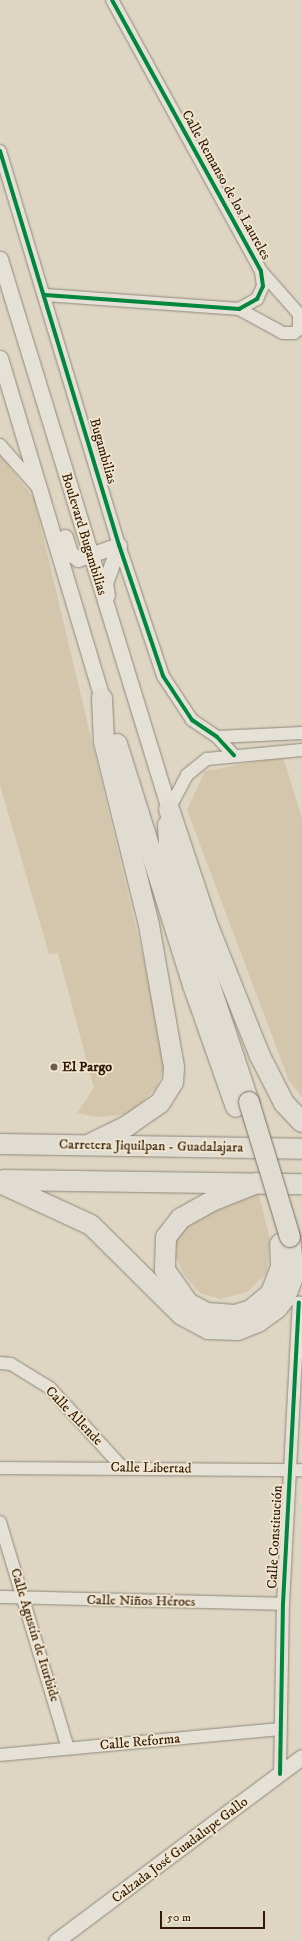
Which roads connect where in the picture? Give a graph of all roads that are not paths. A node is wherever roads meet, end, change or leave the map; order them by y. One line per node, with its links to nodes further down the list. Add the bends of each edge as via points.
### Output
1 (112, 0): 4 (street, Calle Remanso de los Laureles)
2 (0, 151): 5 (street, Bugambilias)
3 (0, 259): 11 (street, Boulevard Bugambilias)
4 (261, 271): 6 (street, Calle Remanso de los Laureles, via 260,294 252,304); 6 (street, via 299,314 299,329 294,333 283,333)
5 (45, 295): 6 (street); 10 (street, Bugambilias)
6 (239, 309)
7 (0, 358): 9 (street, Boulevard Bugambilias)
8 (0, 445): 9 (street, Boulevard Bugambilias)
9 (43, 497): 11 (street, via 72,556 78,559); 13 (street, Boulevard Bugambilias)
10 (119, 545): 11 (street); 12 (street, via 106,583); 15 (street, Bugambilias, via 170,690 192,720)
11 (91, 557): 12 (street, Boulevard Bugambilias)
12 (109, 612): 18 (street, Boulevard Bugambilias)
13 (102, 698): 19 (highway, via 192,985); 21 (highway, via 104,742 149,925 174,1068 173,1082 160,1103 127,1126)
14 (302, 733): 15 (street)
15 (218, 737): 17 (street, Bugambilias)
16 (302, 750): 17 (street)
17 (234, 755): 18 (street, via 217,756 196,766 176,790)
18 (169, 809): 19 (highway, via 166,843 170,865); 20 (highway, via 208,926 260,1056 284,1103)
19 (243, 1104): 27 (highway, bridge)
20 (302, 1122)
21 (92, 1143): 22 (highway, Carretera Jiquilpan - Guadalajara); 23 (highway, Carretera Jiquilpan - Guadalajara)
22 (0, 1144)
23 (302, 1148)
24 (0, 1182): 25 (highway); 27 (highway, via 91,1225 182,1315 213,1330 248,1327 267,1317 285,1298 294,1269)
25 (257, 1183): 26 (highway); 27 (highway, via 181,1218 166,1237 165,1270 188,1303 207,1313 235,1315 251,1310 271,1294 281,1267)
26 (302, 1184)
27 (285, 1239)
28 (299, 1302): 29 (street, Calle Constitución)
29 (299, 1342): 34 (street, Calle Constitución)
30 (0, 1363): 31 (street, Calle Allende, via 11,1364 50,1388)
31 (122, 1467): 32 (street, Calle Libertad); 34 (street, Calle Libertad)
32 (0, 1468)
33 (302, 1470): 34 (street, Calle Libertad)
34 (289, 1471): 38 (street, Calle Constitución)
35 (0, 1522): 37 (street, Calle Agustín de Iturbide)
36 (0, 1597): 37 (street, Calle Niños Héroes)
37 (25, 1598): 38 (street, Calle Niños Héroes); 40 (street, Calle Agustín de Iturbide)
38 (283, 1604): 39 (street, Calle Constitución)
39 (280, 1729): 40 (street, Calle Reforma); 43 (street, Calle Constitución)
40 (68, 1748): 41 (street, Calle Reforma)
41 (0, 1755)
42 (302, 1757): 43 (street, Calzada José Guadalupe Gallo)
43 (280, 1774): 44 (street, Calzada José Guadalupe Gallo)
44 (56, 1941)

